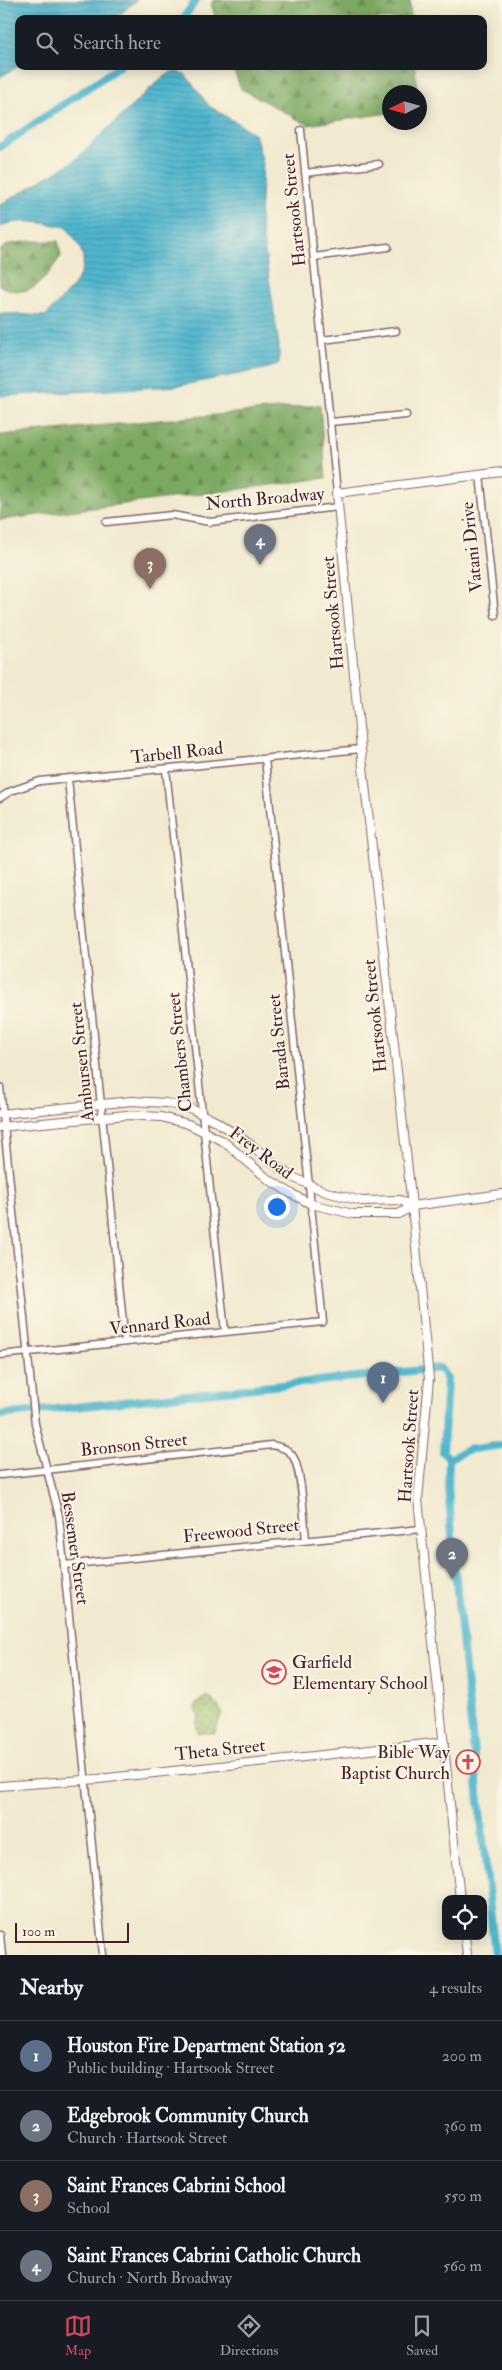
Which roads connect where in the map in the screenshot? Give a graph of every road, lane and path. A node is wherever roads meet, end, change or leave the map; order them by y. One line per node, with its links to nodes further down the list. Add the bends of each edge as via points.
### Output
1 (301, 130): 3 (street, Hartsook Street)
2 (379, 164): 3 (street)
3 (305, 173): 5 (street, Hartsook Street)
4 (388, 247): 5 (street)
5 (314, 256): 7 (street, Hartsook Street)
6 (396, 331): 7 (street)
7 (322, 340): 9 (street, Hartsook Street)
8 (406, 415): 9 (street)
9 (330, 422): 12 (street, Hartsook Street)
10 (502, 472): 11 (street, North Broadway)
11 (480, 475): 12 (street, North Broadway); 15 (street, Vatani Drive)
12 (337, 493): 13 (street, Hartsook Street)
13 (338, 507): 14 (street, North Broadway, via 210,522 172,515); 16 (street, Hartsook Street)
14 (106, 522)
15 (495, 615)
16 (361, 749): 17 (street, Tarbell Road); 31 (street, Hartsook Street)
17 (265, 759): 18 (street, Tarbell Road); 28 (street, Barada Street)
18 (166, 769): 19 (street, Tarbell Road); 24 (street, Chambers Street)
19 (68, 779): 20 (street, Tarbell Road, via 40,782); 22 (street, Ambursen Street)
20 (0, 798)
21 (0, 1087): 23 (street, Bessemer Street)
22 (101, 1103): 23 (street, Frey Road); 24 (street, Frey Road, via 166,1103 192,1109); 25 (street, Ambursen Street)
23 (1, 1114): 26 (street, Bessemer Street)
24 (202, 1115): 27 (street, Chambers Street); 28 (street, Frey Road, via 233,1132 290,1176)
25 (102, 1118): 26 (street, Frey Road); 27 (street, Frey Road, via 127,1114 161,1117 188,1124); 34 (street, Ambursen Street)
26 (2, 1127): 35 (street, Bessemer Street)
27 (204, 1133): 30 (street, Frey Road, via 223,1141 268,1179); 33 (street, Chambers Street)
28 (309, 1185): 30 (street, Barada Street); 31 (street, Frey Road, via 346,1198 375,1202 400,1200)
29 (502, 1194): 31 (street, Frey Road)
30 (311, 1204): 31 (street, Frey Road, via 369,1216 399,1214); 32 (street, Barada Street)
31 (412, 1206): 39 (street, Hartsook Street, via 429,1379 418,1499)
32 (323, 1322): 33 (street, Vennard Road)
33 (224, 1332): 34 (street, Vennard Road)
34 (126, 1342): 35 (street, Vennard Road)
35 (28, 1352): 36 (street, Vennard Road); 37 (street, Bessemer Street, via 35,1424)
36 (0, 1356)
37 (48, 1469): 38 (street, Bronson Street); 40 (street, Bronson Street, via 272,1445 287,1450 297,1464); 41 (street, Bessemer Street, via 59,1516)
38 (0, 1474)
39 (421, 1529): 40 (street, Freewood Street); 42 (street, Hartsook Street)
40 (306, 1540): 41 (street, Freewood Street)
41 (64, 1565): 43 (street, Bessemer Street)
42 (444, 1742): 43 (street, Theta Street); 45 (street, Hartsook Street)
43 (85, 1779): 44 (street, Theta Street); 49 (street, Bessemer Street)
44 (0, 1786)
45 (460, 1895)
46 (0, 1935): 48 (street)
47 (464, 1940): 50 (street)
48 (2, 1955)
49 (103, 1955)
50 (466, 1955)

